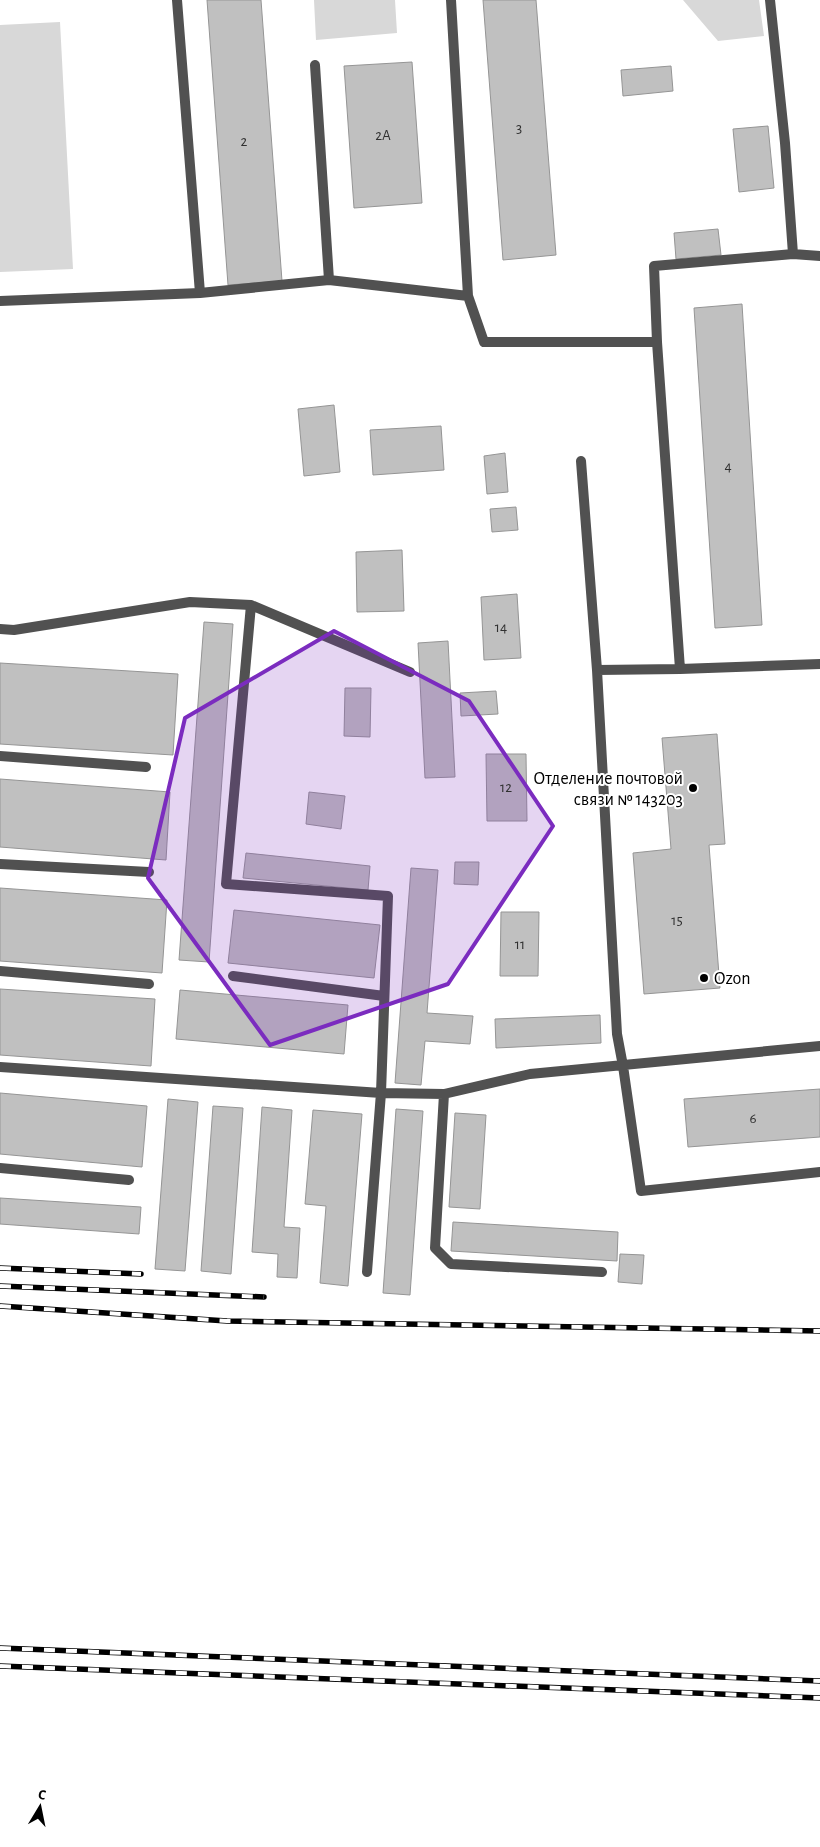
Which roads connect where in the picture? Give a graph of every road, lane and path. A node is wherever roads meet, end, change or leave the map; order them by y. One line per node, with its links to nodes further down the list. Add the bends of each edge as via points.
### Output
1 (177, 0): 8 (lane)
2 (451, 0): 9 (lane)
3 (770, 0): 5 (lane, via 785,143)
4 (315, 65): 7 (lane)
5 (792, 254): 6 (lane); 11 (lane, via 654,266)
6 (820, 256)
7 (329, 280): 8 (lane); 9 (lane)
8 (200, 293): 10 (lane)
9 (468, 296): 11 (lane, via 484,342)
10 (0, 301)
11 (657, 342): 16 (lane)
12 (581, 461): 17 (lane)
13 (251, 605): 14 (lane, via 190,602 14,630); 18 (lane); 26 (lane, via 226,884 388,896)
14 (0, 629)
15 (820, 664): 16 (lane)
16 (680, 669): 17 (lane)
17 (598, 670): 28 (lane, via 617,1034)
18 (410, 672)
19 (0, 756): 20 (lane)
20 (146, 767)
21 (0, 864): 22 (lane)
22 (149, 872)
23 (0, 971): 25 (lane)
24 (233, 976): 26 (lane)
25 (149, 984)
26 (384, 996): 30 (lane)
27 (820, 1046): 28 (lane)
28 (623, 1066): 31 (lane, via 530,1074); 33 (lane, via 641,1191)
29 (0, 1067): 30 (lane)
30 (381, 1093): 31 (lane); 35 (lane)
31 (444, 1094): 36 (lane, via 435,1248 451,1264)
32 (0, 1168): 34 (lane)
33 (820, 1172)
34 (129, 1180)
35 (367, 1272)
36 (602, 1272)

